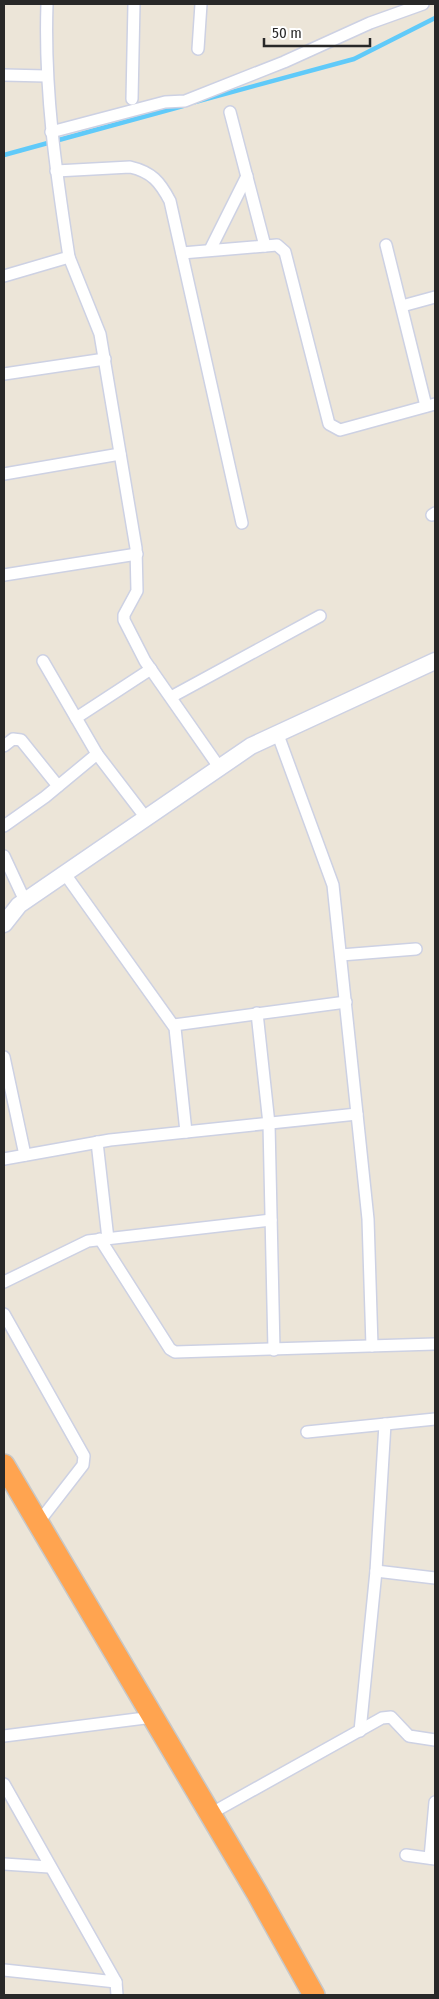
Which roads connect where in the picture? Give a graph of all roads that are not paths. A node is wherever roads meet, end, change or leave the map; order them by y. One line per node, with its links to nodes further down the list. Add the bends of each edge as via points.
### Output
1 (47, 4): 7 (street)
2 (134, 4): 8 (street)
3 (201, 4): 5 (street)
4 (423, 4): 10 (street, via 184,101 165,102)
5 (198, 49)
6 (4, 75): 7 (street)
7 (46, 76): 10 (street)
8 (132, 99)
9 (230, 112): 12 (street)
10 (51, 135): 11 (street)
11 (56, 171): 16 (street, via 130,168 151,174 162,185 170,201); 17 (street)
12 (247, 176): 14 (street); 15 (street)
13 (386, 245): 20 (street)
14 (265, 246): 15 (street); 23 (street, via 277,245 285,252 329,424 340,430)
15 (210, 250): 16 (street)
16 (182, 253): 26 (street)
17 (69, 257): 18 (street); 21 (street, via 98,327)
18 (4, 276)
19 (435, 297): 20 (street)
20 (402, 306): 23 (street)
21 (105, 359): 22 (street); 24 (street)
22 (4, 374)
23 (431, 405)
24 (120, 454): 25 (street); 27 (street)
25 (4, 474)
26 (242, 523)
27 (137, 554): 28 (street); 32 (street, via 137,594 124,620)
28 (4, 575)
29 (320, 616): 33 (street)
30 (43, 661): 34 (street)
31 (435, 661): 35 (street)
32 (151, 669): 33 (street); 34 (street)
33 (170, 698): 38 (street)
34 (76, 718): 37 (street)
35 (278, 735): 38 (street, via 251,746); 47 (street, via 332,879)
36 (4, 746): 39 (street, via 13,739 21,740)
37 (97, 754): 39 (street); 40 (street)
38 (219, 767): 40 (street)
39 (58, 786): 41 (street)
40 (146, 818): 43 (street)
41 (4, 826)
42 (4, 856): 44 (street)
43 (65, 874): 44 (street); 50 (street)
44 (25, 901): 45 (street)
45 (4, 924)
46 (416, 949): 47 (street)
47 (340, 955): 48 (street)
48 (346, 1002): 49 (street); 52 (street)
49 (257, 1013): 50 (street); 53 (street)
50 (174, 1025): 54 (street)
51 (4, 1057): 56 (street)
52 (358, 1114): 53 (street); 63 (street, via 369,1228)
53 (269, 1124): 54 (street); 58 (street)
54 (186, 1132): 55 (street)
55 (97, 1142): 56 (street); 59 (street)
56 (25, 1155): 57 (street)
57 (4, 1159)
58 (271, 1220): 59 (street); 64 (street)
59 (104, 1239): 60 (street, via 78,1244); 64 (street, via 175,1352)
60 (4, 1282)
61 (4, 1314): 69 (street, via 84,1456 83,1465)
62 (435, 1344): 63 (street)
63 (372, 1346): 64 (street)
64 (274, 1350)
65 (435, 1420): 66 (street)
66 (385, 1424): 67 (street); 70 (street)
67 (306, 1432)
68 (4, 1465): 69 (highway)
69 (38, 1523): 72 (highway)
70 (376, 1571): 71 (street); 73 (street)
71 (435, 1578)
72 (153, 1717): 74 (street); 78 (highway)
73 (360, 1731): 75 (street, via 387,1717 395,1720 409,1736); 78 (street)
74 (4, 1736)
75 (435, 1740)
76 (4, 1784): 82 (street)
77 (435, 1802): 80 (street)
78 (210, 1814): 86 (highway)
79 (406, 1855): 80 (street)
80 (432, 1859)
81 (4, 1864): 82 (street)
82 (49, 1867): 84 (street)
83 (4, 1970): 84 (street)
84 (116, 1982): 85 (street)
85 (117, 1995)
86 (314, 1995)

